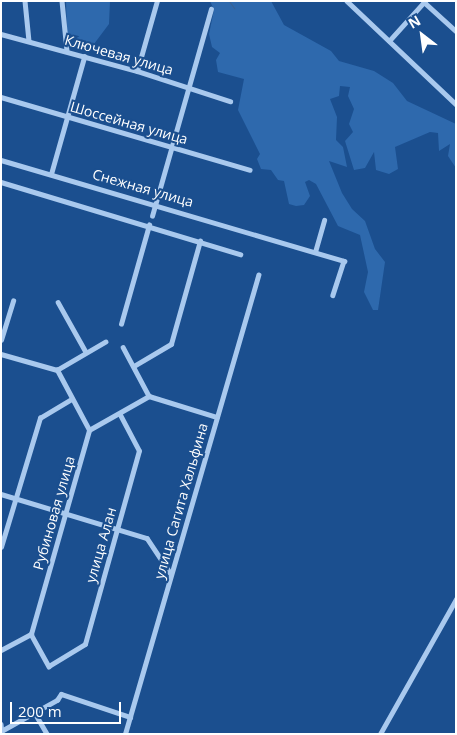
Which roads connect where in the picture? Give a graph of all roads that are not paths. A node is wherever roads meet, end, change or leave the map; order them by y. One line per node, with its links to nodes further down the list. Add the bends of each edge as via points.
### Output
1 (25, 1): 9 (street)
2 (62, 1): 11 (street)
3 (157, 1): 13 (street)
4 (347, 1): 10 (street)
5 (424, 2): 7 (street); 10 (street)
6 (211, 9): 14 (street)
7 (456, 31)
8 (1, 34): 9 (street, Ключевая улица)
9 (29, 41): 11 (street, Ключевая улица)
10 (389, 41): 17 (street)
11 (67, 51): 12 (street, Ключевая улица)
12 (84, 57): 13 (street, Ключевая улица); 18 (street)
13 (137, 70): 14 (street, Ключевая улица)
14 (189, 87): 16 (street, Ключевая улица); 19 (street)
15 (1, 98): 18 (street, Шоссейная улица)
16 (230, 101)
17 (456, 104)
18 (68, 116): 19 (street, Шоссейная улица); 22 (street)
19 (171, 147): 21 (street, Шоссейная улица); 24 (street)
20 (1, 160): 22 (street, Снежная улица)
21 (250, 170)
22 (51, 174): 24 (street, Снежная улица)
23 (1, 182): 27 (street)
24 (156, 203): 25 (street); 29 (street, Снежная улица)
25 (152, 216)
26 (324, 220): 29 (street)
27 (149, 226): 28 (street); 35 (street)
28 (200, 241): 30 (street); 41 (street, via 171,344)
29 (315, 252): 32 (street, Снежная улица, via 344,261)
30 (240, 254)
31 (258, 275): 46 (street, улица Сагита Хальфина)
32 (333, 295)
33 (13, 300): 36 (street)
34 (58, 302): 39 (street)
35 (121, 324)
36 (1, 340)
37 (105, 342): 39 (street)
38 (124, 347): 41 (street)
39 (86, 352): 42 (street)
40 (1, 354): 42 (street)
41 (134, 366): 43 (street)
42 (57, 370): 44 (street)
43 (149, 396): 45 (street); 46 (street)
44 (72, 399): 47 (street); 49 (street, via 40,418)
45 (120, 415): 47 (street); 51 (street, улица Алан, via 139,451)
46 (217, 417): 53 (street, улица Сагита Хальфина)
47 (89, 430): 50 (street, Рубиновая улица)
48 (1, 494): 49 (street)
49 (15, 498): 50 (street); 52 (street)
50 (66, 513): 51 (street); 55 (street, Рубиновая улица)
51 (118, 527): 53 (street, via 147,538); 55 (street, улица Алан, via 85,644 49,666)
52 (1, 548)
53 (171, 574): 58 (street, улица Сагита Хальфина)
54 (456, 599): 63 (street)
55 (31, 634): 56 (street)
56 (1, 650)
57 (35, 713): 58 (street, via 61,694); 60 (street); 61 (street)
58 (130, 717): 62 (street, улица Сагита Хальфина)
59 (1, 724): 60 (street)
60 (3, 732)
61 (46, 734)
62 (126, 734)
63 (380, 734)

